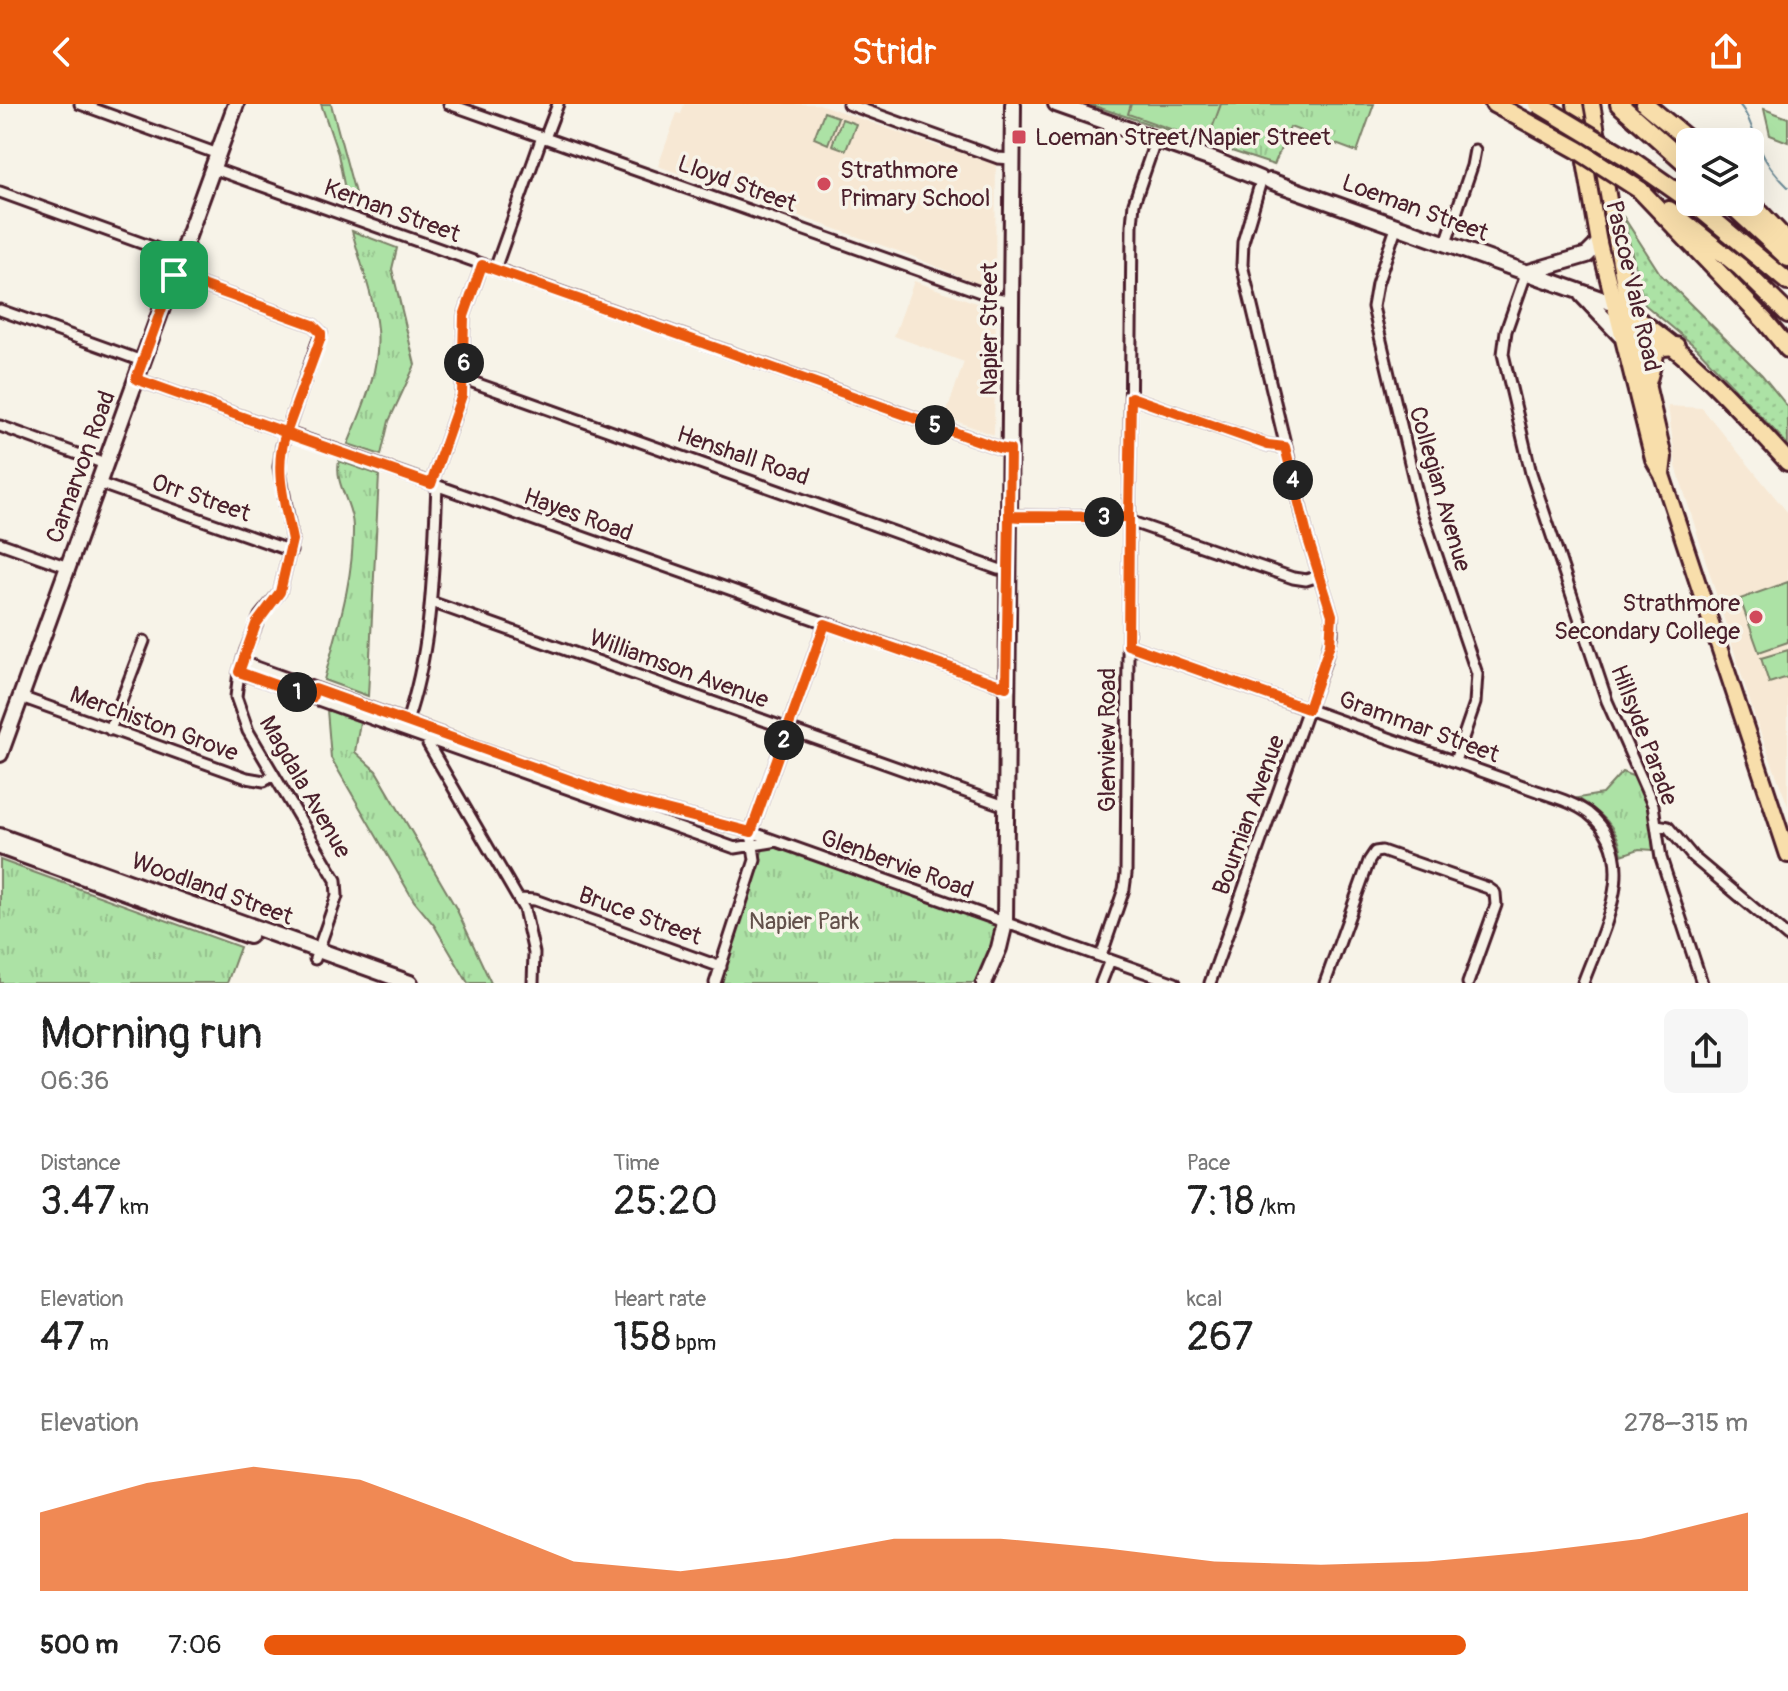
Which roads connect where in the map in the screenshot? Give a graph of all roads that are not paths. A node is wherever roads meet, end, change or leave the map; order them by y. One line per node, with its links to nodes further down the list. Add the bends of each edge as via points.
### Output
1 (80, 104): 20 (street, Kernan Street)
2 (236, 104): 20 (street, Carnarvon Road)
3 (449, 104): 15 (street, Lloyd Street)
4 (558, 104): 15 (street)
5 (848, 104): 19 (street)
6 (1013, 104): 19 (street, Napier Street)
7 (1056, 104): 16 (street, Loeman Street)
8 (1494, 104): 22 (highway, bridge)
9 (1538, 104): 23 (highway, bridge)
10 (1575, 104): 31 (main road, Pascoe Vale Road)
11 (1592, 104): 44 (main road, Pascoe Vale Road)
12 (1646, 105): 14 (highway)
13 (1623, 106): 18 (highway)
14 (1676, 130)
15 (544, 137): 35 (street); 40 (street, Lloyd Street)
16 (1156, 139): 21 (street, Loeman Street); 52 (street, Glenview Road, via 1133,211)
17 (1475, 150): 30 (street)
18 (1676, 154)
19 (1012, 159): 40 (street, Napier Street)
20 (215, 161): 32 (street, Carnarvon Road); 34 (street, Kernan Street)
21 (1262, 180): 28 (street, Loeman Street); 55 (street, Bournian Avenue, via 1243,242 1242,265)
22 (1640, 190): 43 (highway, via 1740,267); 47 (highway)
23 (1676, 191)
24 (0, 192): 32 (street)
25 (1709, 216): 38 (highway)
26 (1743, 216): 33 (highway)
27 (1763, 216): 29 (highway)
28 (1397, 225): 30 (street, Loeman Street); 83 (street, Collegian Avenue, via 1373,307 1421,509 1477,674 1475,703)
29 (1788, 242)
30 (1446, 243): 36 (street, Loeman Street)
31 (1599, 243): 36 (street, via 1587,255); 41 (main road, Pascoe Vale Road)
32 (180, 257): 37 (street, Carnarvon Road)
33 (1788, 258)
34 (482, 265): 35 (street, Kernan Street); 50 (street, via 464,316)
35 (495, 269): 56 (street, Kernan Street)
36 (1528, 272): 39 (street, Loeman Street); 87 (street, Hillsyde Parade, via 1503,354 1534,483 1603,688)
37 (174, 275): 48 (street, Carnarvon Road); 54 (street, Magdala Avenue, via 320,329)
38 (1788, 282)
39 (1578, 291): 41 (street, Loeman Street); 45 (street)
40 (1012, 301): 56 (street, Napier Street)
41 (1612, 303): 44 (main road); 45 (main road, Pascoe Vale Road)
42 (0, 310): 48 (street)
43 (1788, 314)
44 (1631, 315): 46 (highway); 51 (main road, Pascoe Vale Road)
45 (1620, 335): 59 (main road, Pascoe Vale Road, via 1653,459)
46 (1676, 346): 51 (highway, via 1656,351); 57 (highway)
47 (1788, 349)
48 (142, 361): 49 (street, Carnarvon Road)
49 (136, 379): 54 (street, Hayes Road); 58 (street, Carnarvon Road)
50 (464, 379): 61 (street); 67 (street, Henshall Road)
51 (1647, 383): 59 (main road, Pascoe Vale Road, via 1664,457)
52 (1131, 397): 55 (street); 63 (street, Glenview Road)
53 (0, 426): 58 (street)
54 (286, 433): 61 (street, Hayes Road); 65 (street, Magdala Avenue, via 279,467)
55 (1285, 447): 68 (street, Bournian Avenue)
56 (1010, 450): 62 (street, Napier Street)
57 (1786, 460)
58 (105, 464): 60 (street, Carnarvon Road)
59 (1662, 475): 93 (main road, Pascoe Vale Road)
60 (98, 483): 65 (street, Orr Street); 66 (street, Carnarvon Road)
61 (434, 485): 69 (street); 70 (street, Hayes Road)
62 (1009, 516): 63 (street); 67 (street, Napier Street)
63 (1129, 519): 68 (street, via 1293,578); 72 (street, Glenview Road)
64 (0, 543): 66 (street)
65 (291, 551): 73 (street, Magdala Avenue, via 280,592 256,624)
66 (68, 567): 75 (street, Carnarvon Road)
67 (1008, 570): 74 (street, Napier Street)
68 (1319, 576): 76 (street, Bournian Avenue, via 1332,615 1332,634)
69 (431, 602): 77 (street, via 419,685); 78 (street, Williamson Avenue)
70 (825, 624): 74 (street, Hayes Road); 78 (street)
71 (144, 641): 79 (street)
72 (1128, 645): 76 (street, Grammar Street); 101 (street, Glenview Road, via 1126,881)
73 (240, 667): 77 (street, Glenbervie Road); 85 (street, Magdala Avenue, via 240,715)
74 (1006, 687): 86 (street, Napier Street)
75 (21, 697): 79 (street, Merchiston Grove); 82 (street, Carnarvon Road)
76 (1308, 709): 83 (street, Grammar Street); 110 (street, Bournian Avenue)
77 (405, 726): 80 (street, Glenbervie Road)
78 (788, 729): 86 (street, Williamson Avenue); 88 (street)
79 (110, 730): 85 (street, Merchiston Grove, via 247,778 264,781)
80 (427, 734): 81 (street, Glenbervie Road); 84 (street); 88 (street, Glenbervie Road, via 623,799)
81 (464, 752): 84 (street, via 450,754); 91 (street, Glenbervie Road, via 735,848)
82 (0, 754)
83 (1455, 761): 113 (street, Grammar Street, via 1567,802 1605,831 1616,858 1614,896)
84 (444, 772): 95 (street)
85 (274, 775): 100 (street, Magdala Avenue, via 336,880 337,896)
86 (1005, 806): 98 (street, Napier Street)
87 (1657, 825): 99 (street, via 1670,829 1693,857); 114 (street, Hillsyde Parade, via 1661,858)
88 (751, 832): 90 (street, Glenbervie Road); 91 (street)
89 (0, 836): 94 (street, Woodland Street)
90 (776, 842): 91 (street, Glenbervie Road); 98 (street, Glenbervie Road)
91 (753, 845): 102 (street, via 755,860)
92 (0, 847): 94 (street, Woodland Street)
93 (1788, 855)
94 (81, 871): 100 (street, Woodland Street)
95 (520, 899): 96 (street, Bruce Street); 97 (street)
96 (545, 904): 97 (street, Bruce Street); 102 (street, Bruce Street)
97 (524, 909): 105 (street, via 534,953)
98 (1005, 923): 101 (street, Glenbervie Road); 107 (street, Napier Street)
99 (1788, 937)
100 (316, 954): 103 (street, Woodland Street)
101 (1105, 958): 108 (street, Glenview Road); 109 (street, Glenbervie Road)
102 (721, 967): 106 (street)
103 (377, 980): 104 (street, Woodland Street)
104 (410, 983)
105 (533, 983)
106 (715, 983)
107 (984, 983)
108 (1101, 983)
109 (1175, 983)
110 (1210, 983)
111 (1325, 983): 112 (street, via 1369,861 1382,851 1495,893 1496,905)
112 (1468, 983)
113 (1583, 983)
114 (1702, 983)

